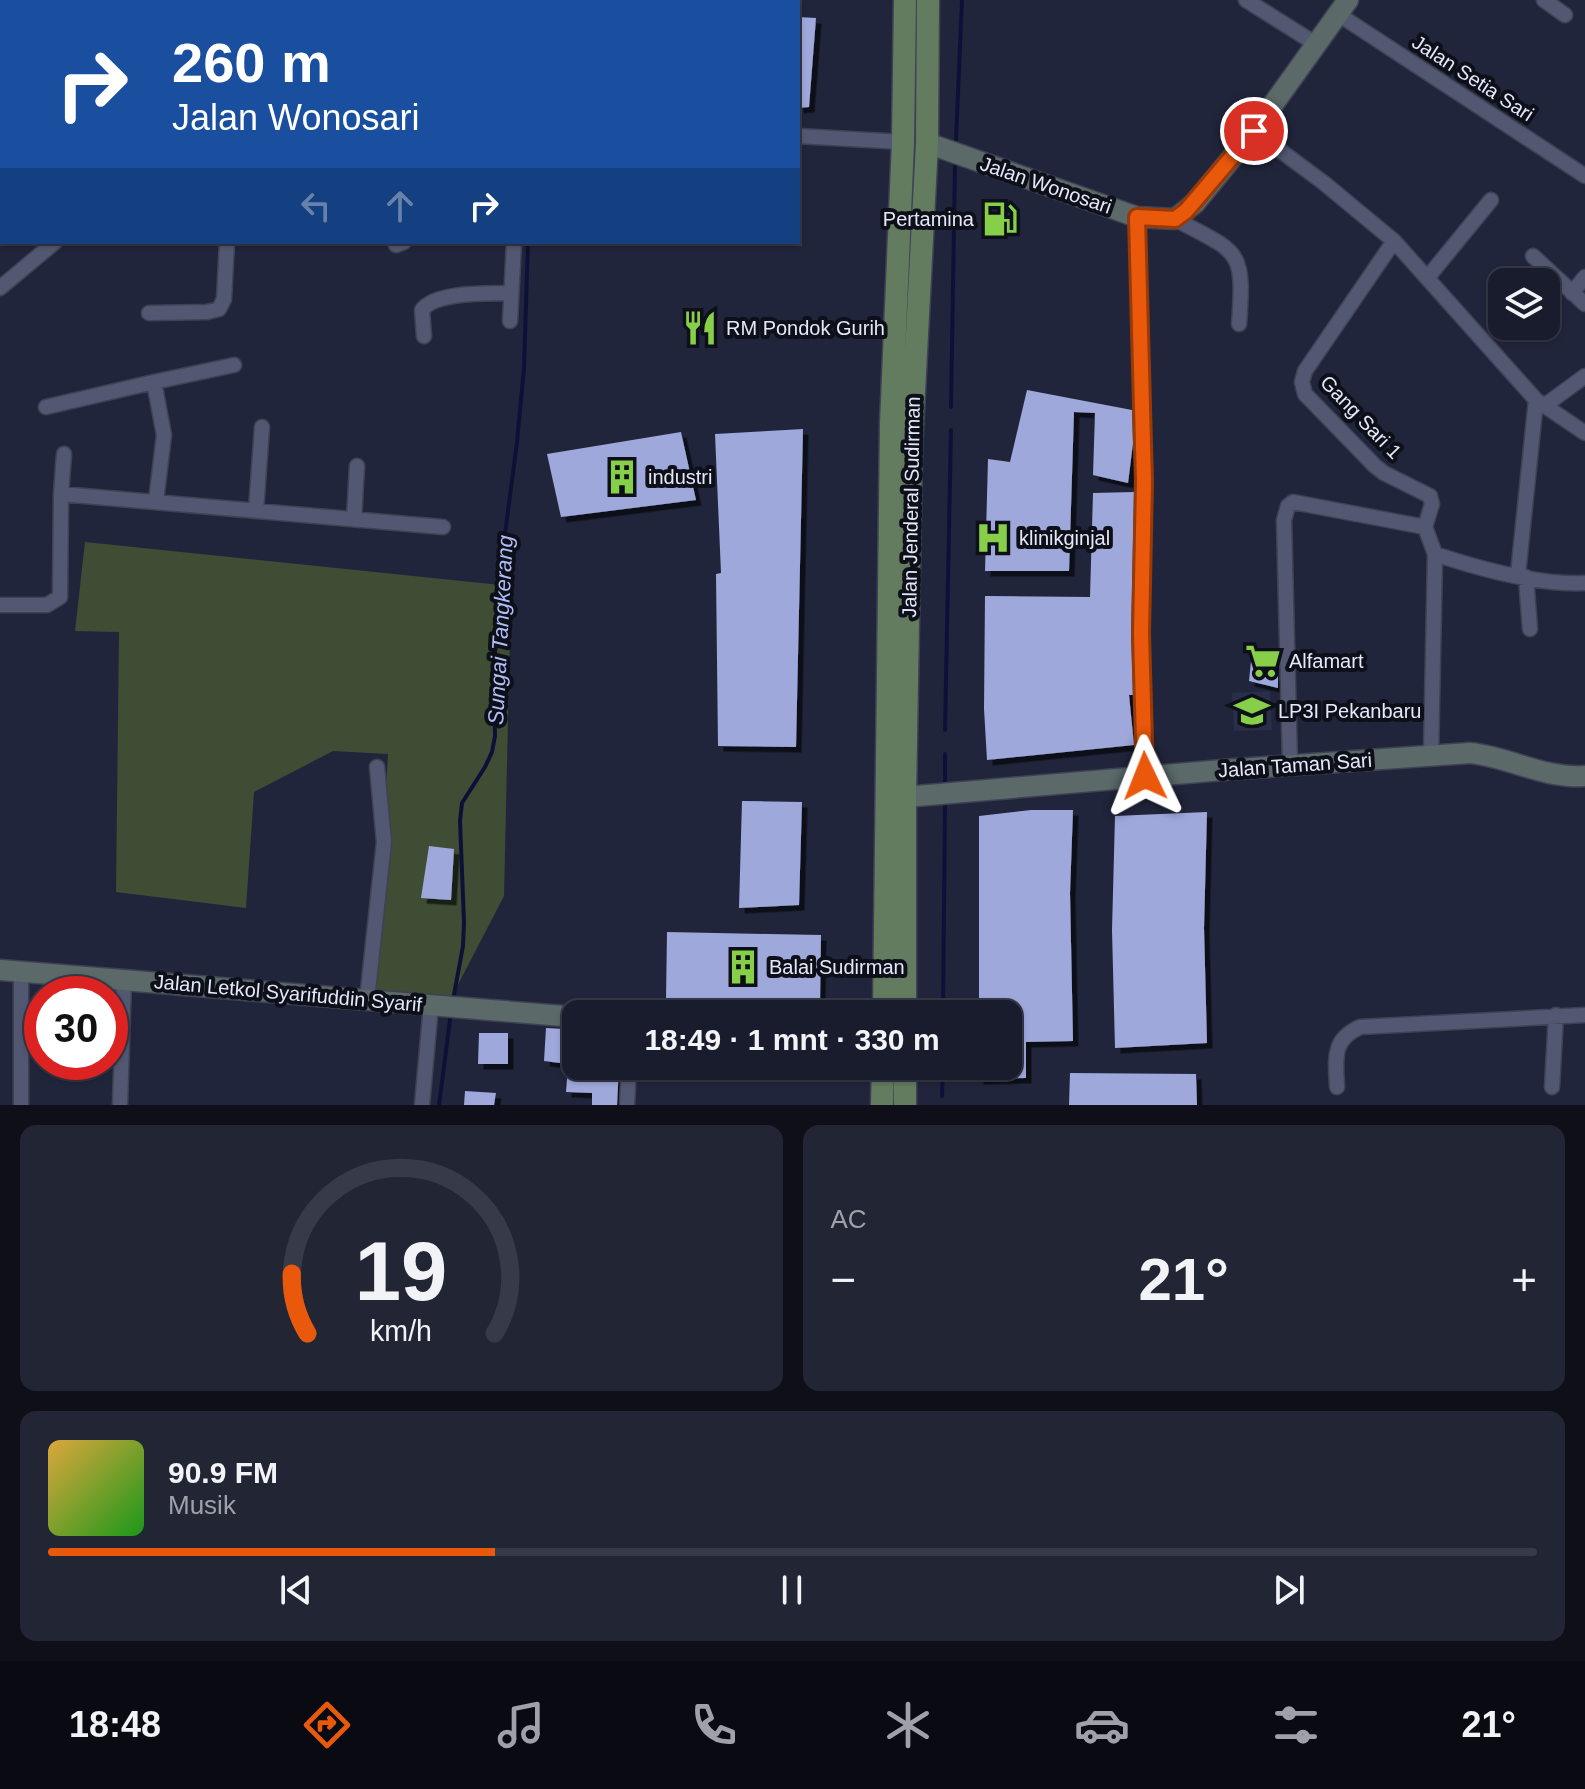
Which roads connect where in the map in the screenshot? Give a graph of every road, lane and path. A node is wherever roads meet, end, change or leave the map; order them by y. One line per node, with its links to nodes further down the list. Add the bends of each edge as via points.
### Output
1 (905, 0): 10 (main road, Jalan Jenderal Sudirman)
2 (928, 0): 11 (main road, Jalan Jenderal Sudirman)
3 (1246, 0): 7 (street)
4 (1544, 0): 6 (street)
5 (1343, 7): 7 (street); 12 (street, Jalan Setia Sari)
6 (1565, 15)
7 (1316, 44): 8 (street)
8 (1254, 131): 15 (street, via 1195,203); 16 (street)
9 (800, 136): 10 (street)
10 (903, 142): 62 (main road, Jalan Jenderal Sudirman, via 891,424)
11 (927, 143): 14 (street, Jalan Wonosari); 56 (main road, Jalan Jenderal Sudirman, via 911,449)
12 (1585, 176)
13 (1491, 200): 21 (street)
14 (1137, 217): 15 (street, Jalan Wonosari); 54 (street)
15 (1175, 219): 29 (street, via 1236,257 1242,292)
16 (1394, 241): 21 (street); 45 (street, Gang Sari 1, via 1302,382 1305,394 1375,466 1430,496)
17 (53, 244): 23 (street)
18 (227, 244): 27 (street, via 219,309)
19 (514, 244): 24 (street)
20 (1533, 256): 25 (street)
21 (1428, 277): 34 (street)
22 (1585, 277): 25 (street)
23 (0, 288)
24 (511, 293): 28 (street); 30 (street, via 452,296 428,303 422,310)
25 (1572, 293): 26 (street)
26 (1585, 304)
27 (149, 313)
28 (510, 321)
29 (1239, 324)
30 (424, 336)
31 (234, 365): 33 (street)
32 (1585, 376): 34 (street)
33 (154, 382): 35 (street); 41 (street, via 164,435)
34 (1540, 403): 37 (street); 47 (street)
35 (46, 407)
36 (262, 427): 42 (street)
37 (1585, 433)
38 (64, 454): 40 (street)
39 (357, 466): 43 (street)
40 (61, 494): 41 (street); 49 (street, via 60,597 47,605)
41 (156, 501): 42 (street)
42 (256, 510): 43 (street)
43 (354, 519): 44 (street)
44 (443, 527)
45 (1425, 527): 46 (street); 52 (street, via 1293,502 1288,506 1284,520)
46 (1435, 554): 47 (street); 51 (street)
47 (1522, 576): 48 (street); 50 (street)
48 (1585, 583)
49 (0, 605)
50 (1530, 629)
51 (1431, 755): 52 (street, Jalan Taman Sari); 55 (street, Jalan Taman Sari, via 1490,755 1562,777)
52 (1290, 765): 54 (street, Jalan Taman Sari)
53 (377, 767): 61 (street, via 384,842)
54 (1145, 776): 56 (street, Jalan Taman Sari)
55 (1585, 776)
56 (905, 797): 63 (main road, Jalan Jenderal Sudirman)
57 (0, 970): 58 (street, Jalan Letkol Syarifuddin Syarif)
58 (21, 971): 59 (street, Jalan Letkol Syarifuddin Syarif); 74 (street)
59 (78, 976)
60 (128, 980): 61 (street, Jalan Letkol Syarifuddin Syarif)
61 (367, 1000): 64 (street, Jalan Letkol Syarifuddin Syarif)
62 (884, 1000)
63 (905, 1000)
64 (434, 1005): 67 (street, Jalan Letkol Syarifuddin Syarif); 76 (street)
65 (1556, 1015): 66 (street); 72 (street, via 1360,1027 1340,1041); 73 (street)
66 (1585, 1015)
67 (562, 1016)
68 (121, 1080): 75 (street)
69 (628, 1080): 77 (street)
70 (883, 1080): 78 (main road)
71 (905, 1080): 79 (main road)
72 (1337, 1087)
73 (1552, 1087)
74 (21, 1105)
75 (120, 1105)
76 (422, 1105)
77 (627, 1105)
78 (882, 1105)
79 (905, 1105)

